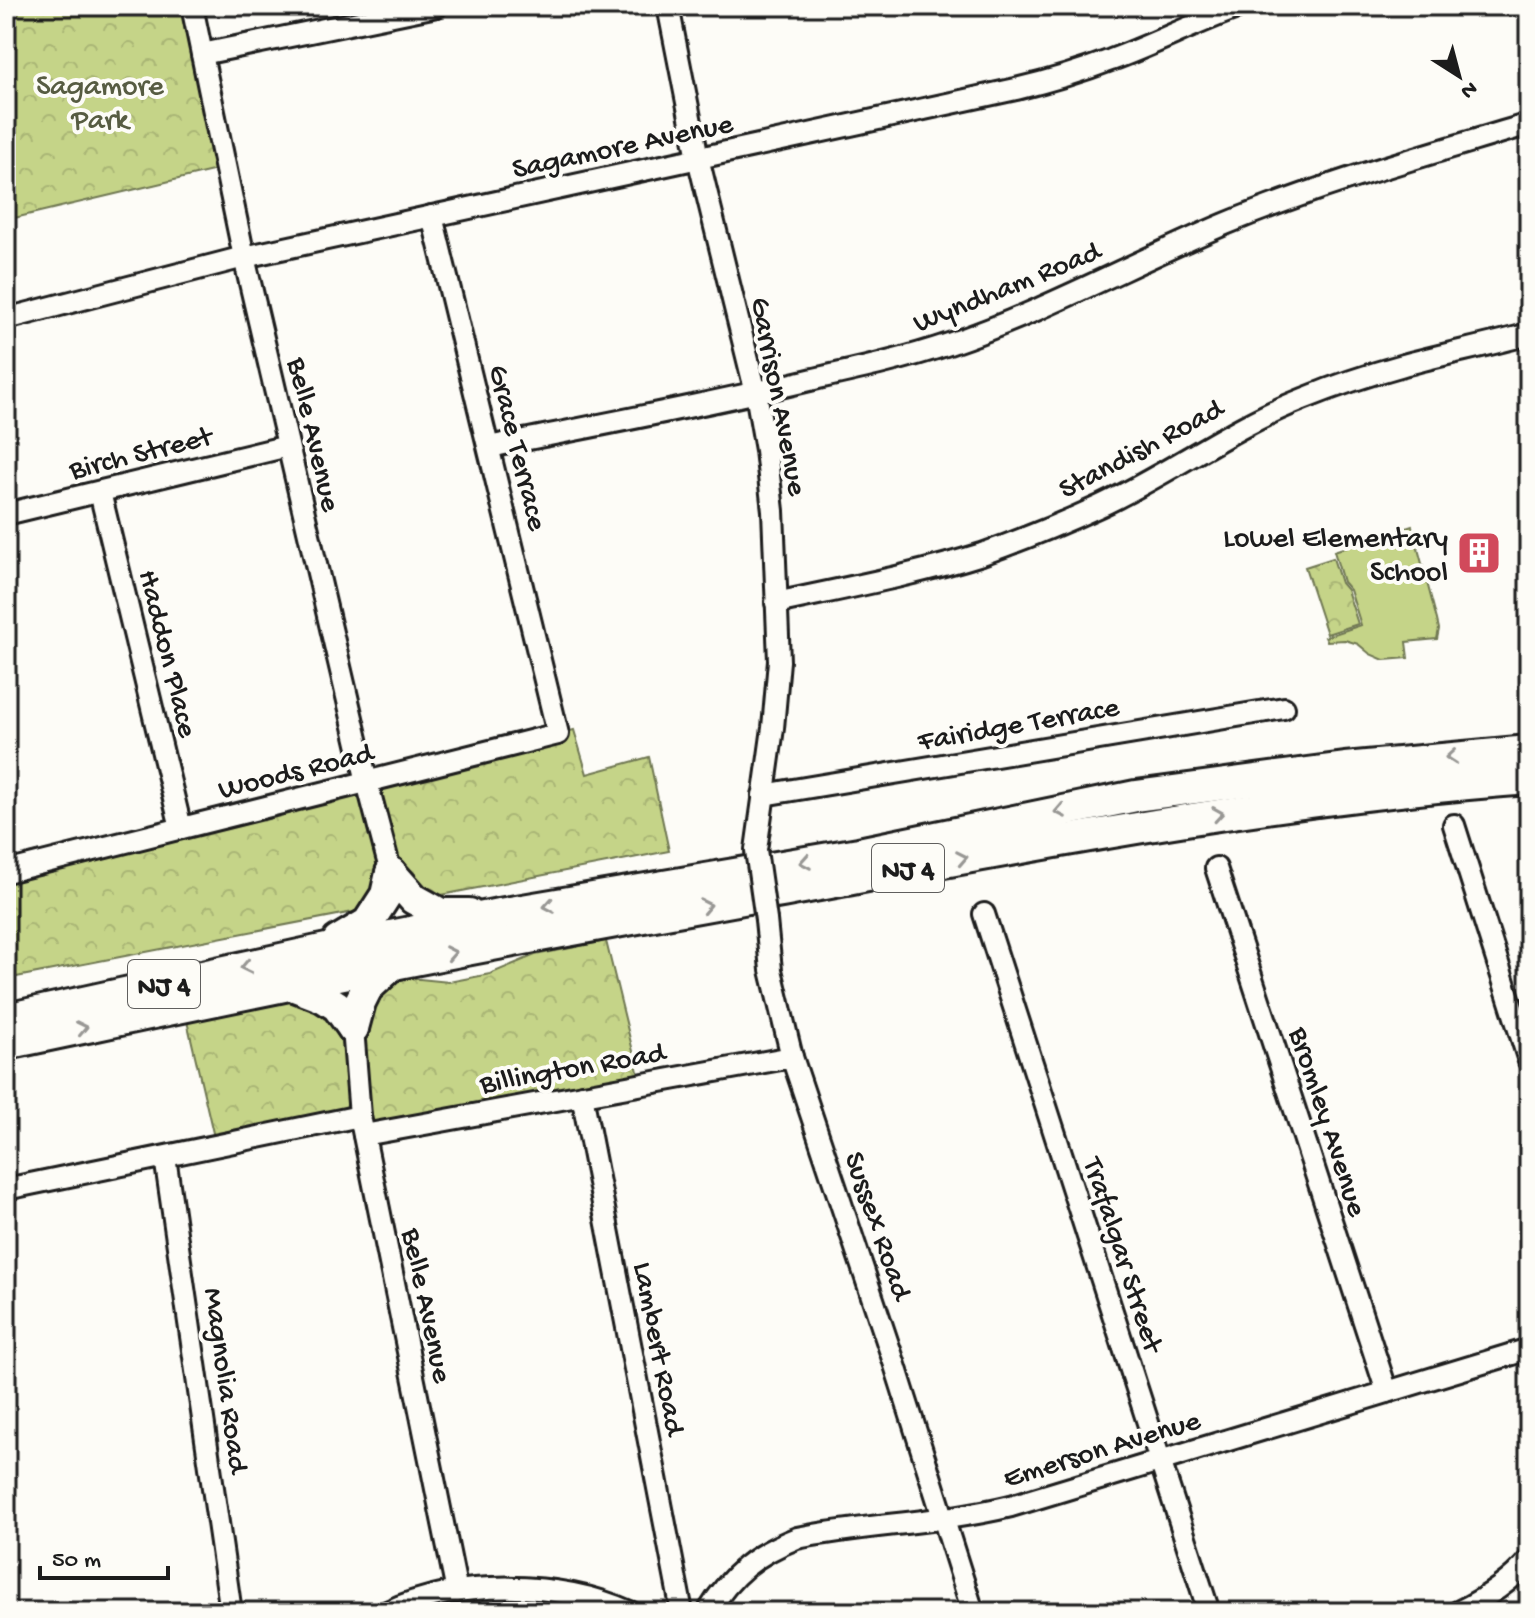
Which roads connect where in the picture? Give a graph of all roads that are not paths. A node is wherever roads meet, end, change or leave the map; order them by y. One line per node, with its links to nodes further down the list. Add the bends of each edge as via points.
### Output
1 (192, 6): 5 (street, Belle Avenue)
2 (437, 6): 5 (street)
3 (668, 6): 7 (street, Garrison Avenue)
4 (1243, 6): 7 (street, Sagamore Avenue, via 1061,77)
5 (202, 54): 9 (street, Belle Avenue)
6 (1529, 124): 12 (street, Wyndham Road, via 1290,198 947,345)
7 (698, 158): 8 (street, Sagamore Avenue); 12 (street, Garrison Avenue)
8 (432, 216): 9 (street, Sagamore Avenue); 14 (street, Grace Terrace)
9 (244, 257): 10 (street, Sagamore Avenue); 13 (street, Belle Avenue)
10 (6, 319)
11 (1529, 334): 17 (street, Standish Road, via 1401,365 1298,401 1100,506 993,550)
12 (756, 393): 14 (street, Wyndham Road); 17 (street, Garrison Avenue, via 773,511)
13 (288, 446): 15 (street, Birch Street); 22 (street, Belle Avenue)
14 (489, 447): 18 (street, Grace Terrace)
15 (100, 492): 16 (street, Birch Street); 25 (street, Haddon Place)
16 (6, 514)
17 (776, 603): 23 (street, Garrison Avenue, via 779,661)
18 (548, 693): 22 (street, Woods Road, via 558,734)
19 (1284, 708): 23 (street, Fairidge Terrace)
20 (1529, 751): 30 (highway, NJ 4, one-way to 30, via 1345,768 1136,796 859,853)
21 (1529, 779): 33 (highway, NJ 4, one-way to 21, via 1171,821)
22 (367, 782): 25 (street, Woods Road); 29 (street, Belle Avenue)
23 (763, 795): 26 (street, Garrison Avenue)
24 (1454, 825): 39 (street)
25 (181, 828): 28 (street, Woods Road)
26 (756, 850): 38 (street, Sussex Road, bridge, via 771,970)
27 (1216, 868): 45 (street, Bromley Avenue)
28 (6, 872)
29 (391, 873): 30 (highway, via 414,899 441,914); 32 (highway, via 386,895 368,923)
30 (499, 914): 32 (highway, NJ 4)
31 (984, 914): 46 (street, Trafalgar Street)
32 (322, 950): 35 (highway, NJ 4, one-way to 35)
33 (394, 964): 34 (highway, NJ 4); 36 (highway, via 367,988)
34 (292, 985): 36 (highway, via 337,1006); 37 (highway, NJ 4, one-way to 34)
35 (6, 1019)
36 (353, 1028): 41 (street, Belle Avenue)
37 (6, 1044)
38 (792, 1057): 40 (street, Billington Road); 47 (street, Sussex Road)
39 (1529, 1061)
40 (582, 1095): 41 (street, Billington Road); 53 (street, Lambert Road)
41 (362, 1126): 42 (street, Billington Road); 49 (street, Belle Avenue)
42 (165, 1157): 43 (street, Billington Road); 50 (street, Magnolia Road)
43 (6, 1189)
44 (1529, 1349): 45 (street, Emerson Avenue)
45 (1387, 1392): 46 (street, Emerson Avenue)
46 (1160, 1460): 47 (street, Emerson Avenue, via 1011,1506); 56 (street, Trafalgar Street)
47 (944, 1520): 54 (street, Emerson Avenue, via 814,1535 776,1546 737,1573); 55 (street, Sussex Road)
48 (1529, 1560): 57 (street, via 1500,1587)
49 (457, 1592): 51 (street); 52 (street, via 555,1591)
50 (231, 1612)
51 (387, 1612)
52 (630, 1612)
53 (682, 1612)
54 (708, 1612)
55 (973, 1612)
56 (1209, 1612)
57 (1458, 1612)

